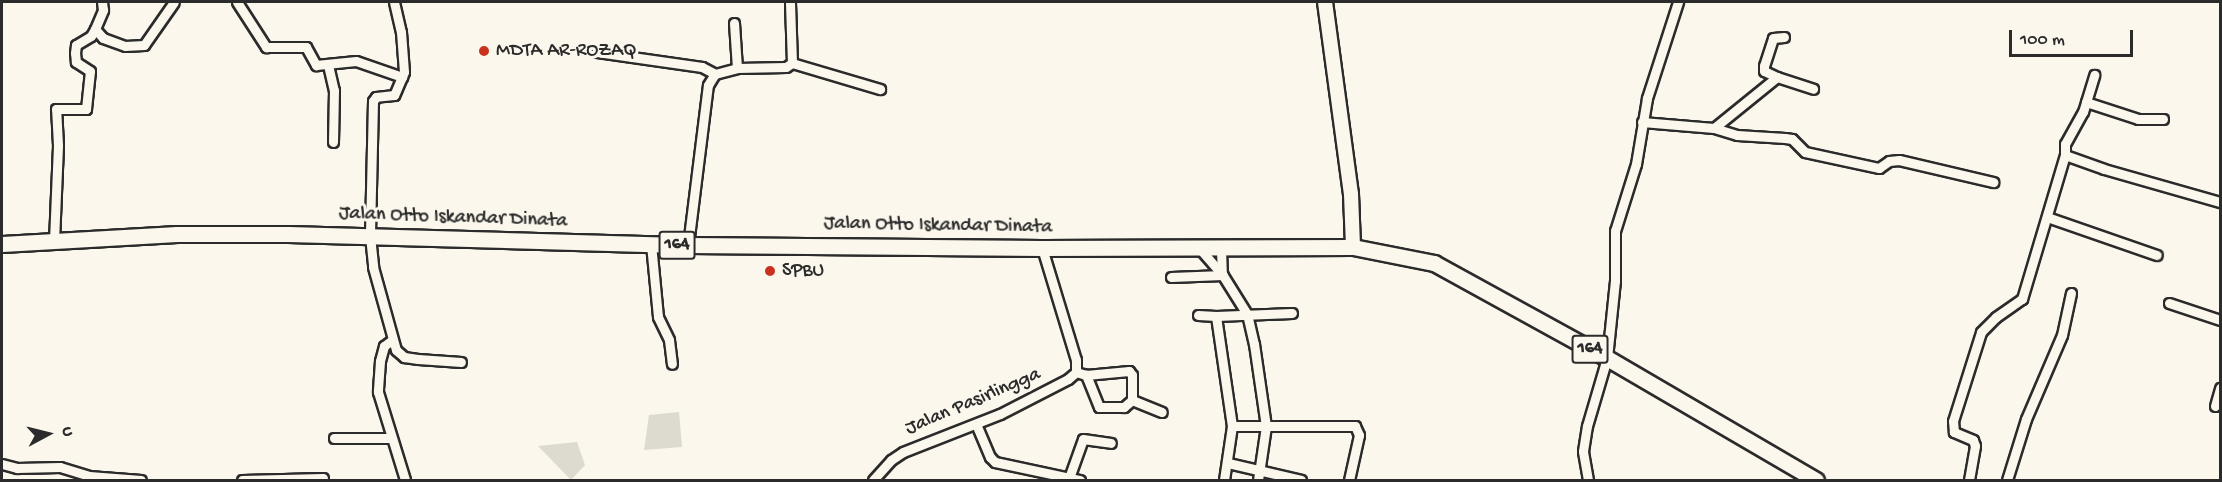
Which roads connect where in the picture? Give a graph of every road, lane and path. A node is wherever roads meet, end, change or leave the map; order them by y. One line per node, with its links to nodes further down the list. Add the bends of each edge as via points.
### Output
1 (102, 2): 9 (street)
2 (174, 2): 9 (street, via 144,45 125,46 103,38)
3 (237, 2): 13 (street, via 266,46 306,47 316,65)
4 (394, 2): 17 (street, via 401,32)
5 (790, 2): 12 (street)
6 (1325, 2): 35 (street, via 1351,194)
7 (1678, 2): 23 (street)
8 (734, 23): 14 (street)
9 (95, 29): 31 (street, via 76,45 75,53 76,62 90,71 86,109 56,109)
10 (1784, 37): 18 (street, via 1773,38 1764,66 1764,71)
11 (597, 52): 15 (street, via 702,67)
12 (792, 63): 14 (street, via 786,67); 19 (street)
13 (328, 64): 17 (street, via 356,61); 25 (street, via 334,90)
14 (737, 68): 15 (street)
15 (715, 74): 34 (street, via 708,85)
16 (2094, 75): 21 (street)
17 (402, 77): 30 (street, via 394,95 373,100)
18 (1777, 77): 20 (street); 24 (street)
19 (880, 89)
20 (1813, 89)
21 (2086, 102): 22 (street, via 2138,119); 26 (street, via 2080,121 2065,144)
22 (2163, 119)
23 (1642, 122): 24 (street); 50 (street, via 1636,164 1615,231 1615,281)
24 (1714, 128): 27 (street, via 1737,135 1792,139 1805,152 1878,168 1899,160)
25 (333, 142)
26 (2065, 155): 28 (street); 29 (street)
27 (1993, 182)
28 (2220, 202)
29 (2047, 217): 39 (street); 80 (street, via 2022,299 1981,332 1953,421 1954,432 1973,440 1975,446)
30 (370, 236): 31 (main road, Jalan Otto Iskandar Dinata / 164, via 177,234); 33 (main road, Jalan Otto Iskandar Dinata / 164); 49 (street, via 373,267)
31 (54, 241): 32 (main road, Jalan Otto Iskandar Dinata / 164)
32 (2, 244)
33 (651, 244): 34 (main road, Jalan Otto Iskandar Dinata / 164); 52 (street, via 658,317 669,340)
34 (688, 245): 36 (main road, Jalan Otto Iskandar Dinata / 164)
35 (1353, 247): 38 (main road, Jalan Otto Iskandar Dinata / 164); 50 (main road, Jalan Otto Iskandar Dinata / 164, via 1434,263)
36 (1042, 248): 37 (main road, Jalan Otto Iskandar Dinata / 164); 53 (street, via 1076,360)
37 (1200, 249): 38 (main road, Jalan Otto Iskandar Dinata / 164); 40 (street)
38 (1221, 249): 40 (street)
39 (2157, 255)
40 (1223, 274): 41 (street); 45 (street)
41 (1171, 277)
42 (2072, 293): 81 (street, via 2062,335 2026,419)
43 (2169, 303): 48 (street)
44 (1292, 313): 45 (street)
45 (1247, 314): 47 (street); 61 (street)
46 (1198, 315): 47 (street)
47 (1216, 316): 60 (street)
48 (2220, 320)
49 (392, 340): 51 (street, via 404,357); 63 (street, via 384,346 378,392 390,423)
50 (1607, 358): 78 (street, via 1583,451); 79 (main road, Jalan Otto Iskandar Dinata / 164)
51 (461, 362)
52 (672, 364)
53 (1076, 372): 54 (street); 59 (street, Jalan Pasirlingga, via 1059,384)
54 (1086, 375): 56 (street, via 1099,407 1124,407); 56 (street, via 1129,371)
55 (2220, 388): 57 (street)
56 (1132, 400): 58 (street)
57 (2215, 406)
58 (1162, 412)
59 (975, 423): 69 (street, via 995,462); 73 (street, Jalan Pasirlingga, via 903,452)
60 (1232, 426): 61 (street); 65 (street)
61 (1266, 426): 67 (street); 77 (street, via 1355,426 1359,435)
62 (334, 438): 63 (street)
63 (391, 438): 72 (street)
64 (1111, 443): 69 (street, via 1083,439)
65 (1228, 463): 67 (street); 75 (street)
66 (2, 464): 70 (street, via 60,467 89,476)
67 (1259, 476): 76 (street)
68 (323, 478): 71 (street)
69 (1069, 478): 74 (street)
70 (141, 480)
71 (242, 480)
72 (405, 480)
73 (873, 480)
74 (1080, 480)
75 (1224, 480)
76 (1301, 480)
77 (1349, 480)
78 (1588, 480)
79 (1816, 480)
80 (1969, 480)
81 (2007, 480)

